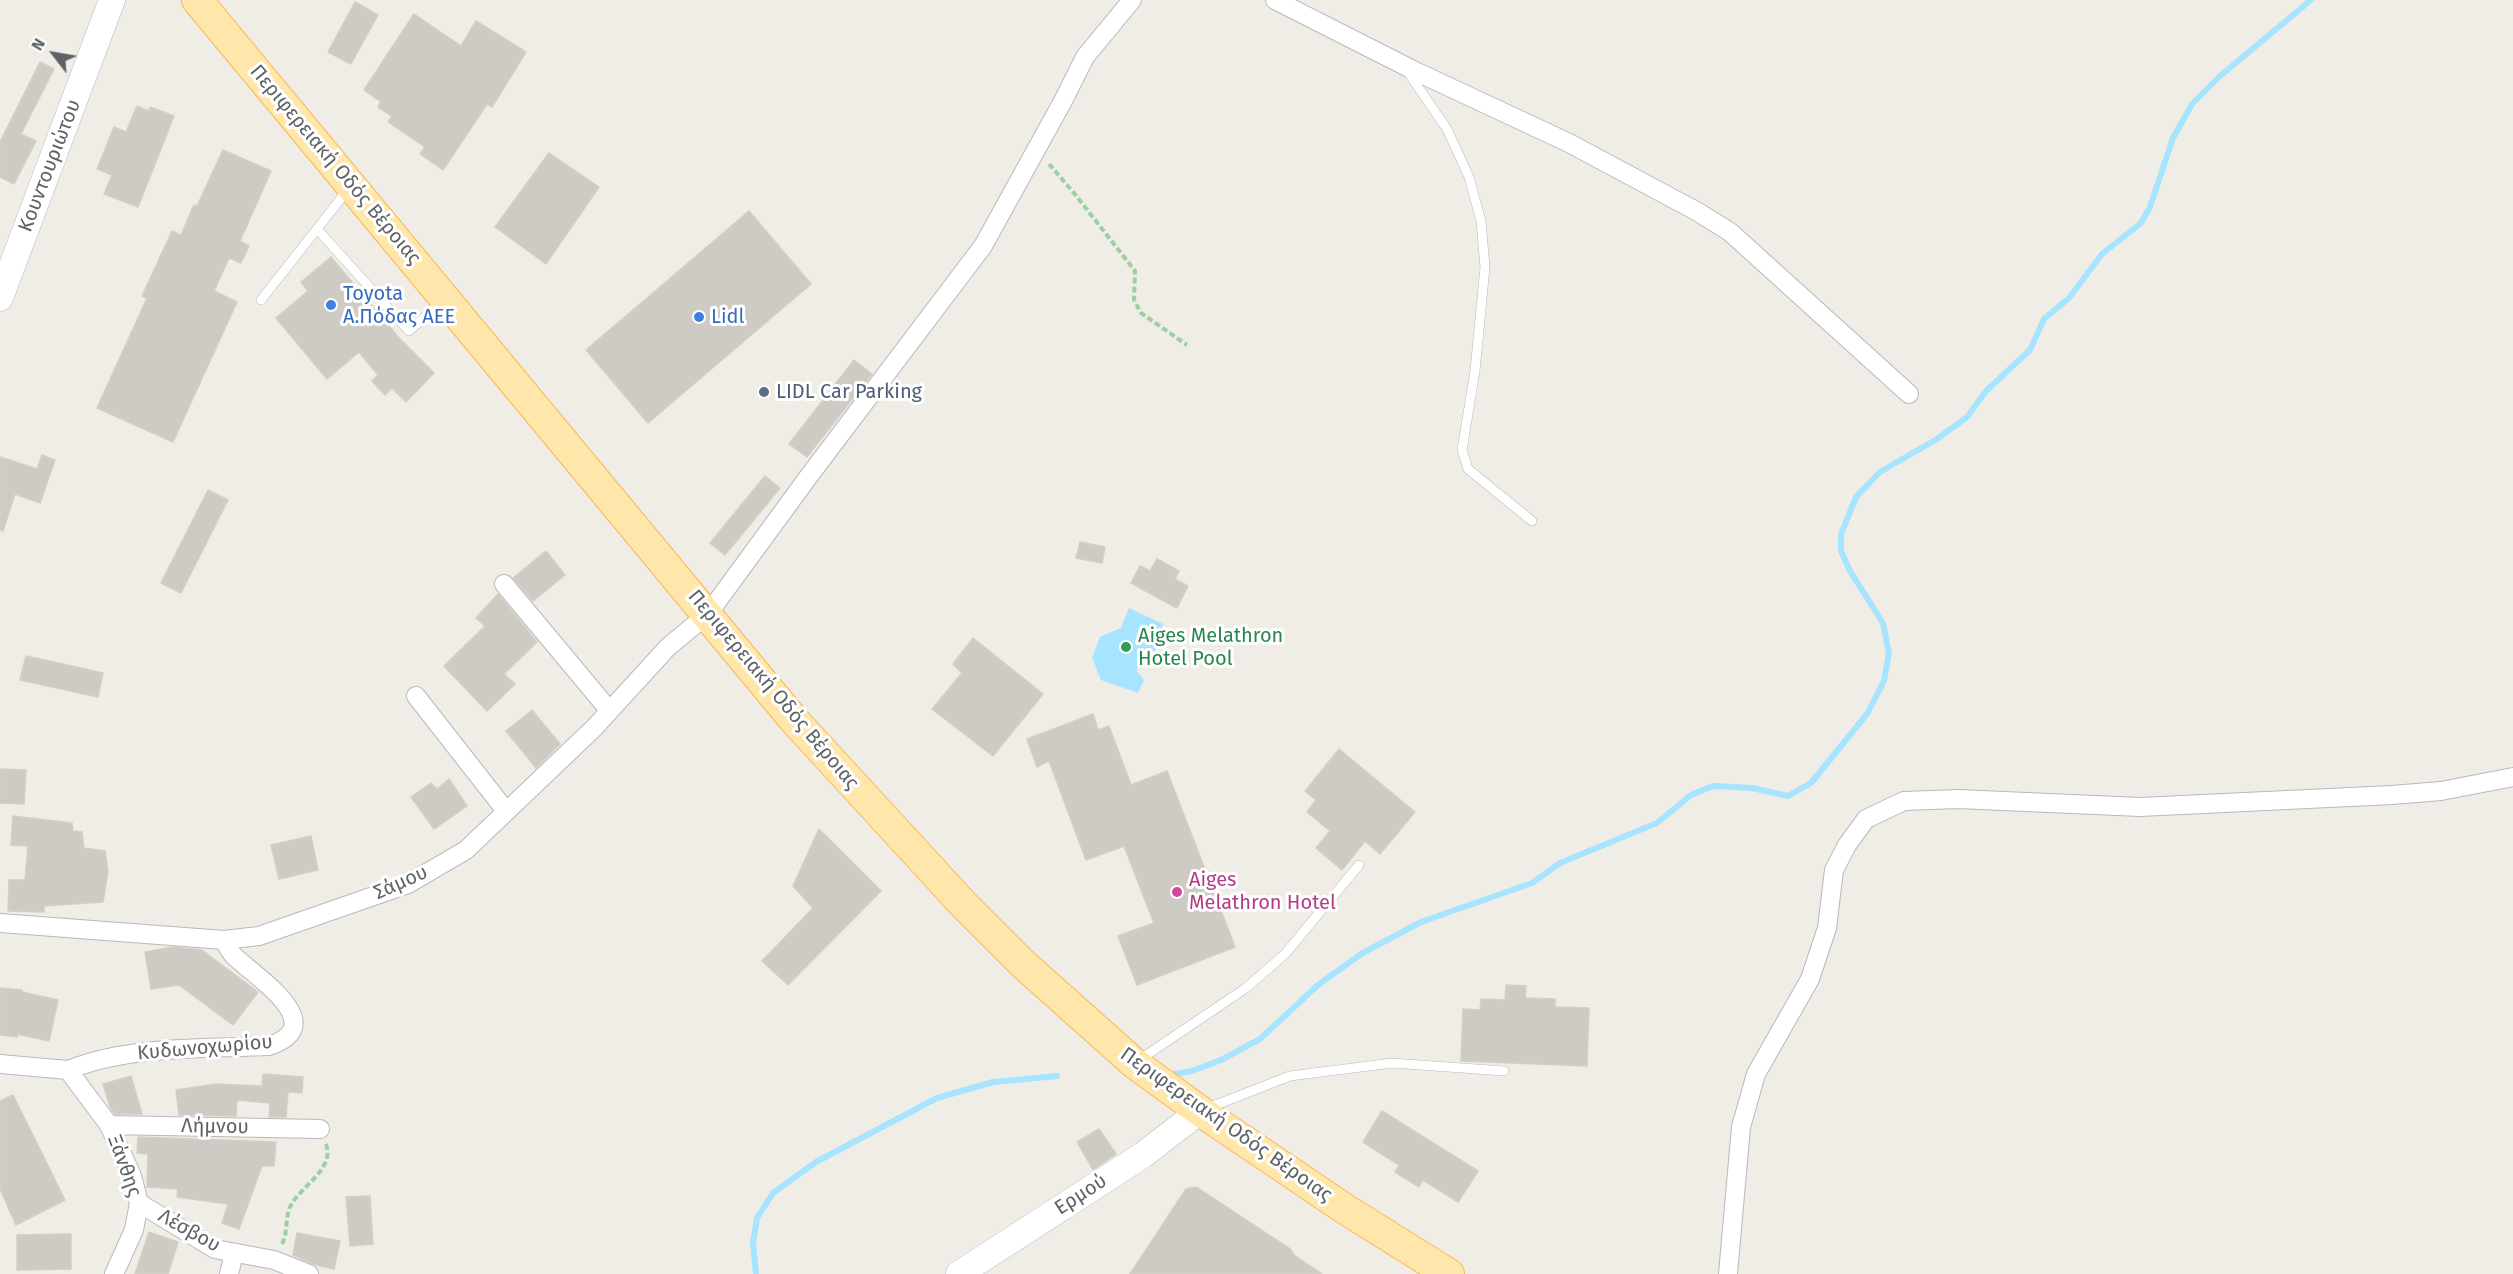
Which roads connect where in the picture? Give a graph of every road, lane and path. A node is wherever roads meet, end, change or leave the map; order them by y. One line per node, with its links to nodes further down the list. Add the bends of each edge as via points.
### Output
1 (112, 0): 9 (street, Κουντουριώτου)
2 (197, 0): 7 (main road, Περιφερειακή Οδός Βέροιας)
3 (1132, 0): 6 (street, Σάμου, via 1084,57)
4 (1275, 0): 5 (street)
5 (1402, 64): 13 (street, via 1569,143 1730,232); 14 (lane, via 1447,129 1469,177 1481,221 1485,267 1476,371 1462,450 1468,469)
6 (1036, 150): 12 (path, via 1135,271 1134,300 1141,313); 16 (street, Σάμου, via 983,246)
7 (352, 186): 8 (lane); 10 (main road, Περιφερειακή Οδός Βέροιας)
8 (317, 229): 10 (lane, via 409,331); 11 (lane)
9 (0, 298)
10 (445, 298): 16 (main road, Περιφερειακή Οδός Βέροιας)
11 (261, 300)
12 (1187, 345)
13 (1909, 394)
14 (1532, 521)
15 (504, 584): 18 (street)
16 (708, 614): 18 (street, Σάμου, via 668,647); 24 (main road, Περιφερειακή Οδός Βέροιας, via 794,720 964,905)
17 (416, 696): 20 (street)
18 (609, 710): 20 (street, Σάμου)
19 (2513, 777): 39 (street, via 2392,795 2140,807 1958,799 1904,801 1866,819 1834,870 1827,928 1810,979 1756,1074 1742,1127)
20 (507, 811): 23 (street, Σάμου, via 466,850 408,884 259,936)
21 (1359, 865): 24 (lane, via 1285,954 1246,988)
22 (0, 923): 23 (street, Σάμου)
23 (224, 940): 26 (street, Κυδωνοχωρίου, via 232,954 282,998 293,1015 293,1032 285,1041 269,1046 119,1054)
24 (1134, 1063): 28 (main road, Περιφερειακή Οδός Βέροιας)
25 (0, 1064): 26 (street, Κυδωνοχωρίου)
26 (68, 1070): 29 (street)
27 (1504, 1071): 28 (lane, via 1392,1063 1290,1076)
28 (1200, 1111): 37 (street, Ερμού, via 1143,1155); 38 (main road, Περιφερειακή Οδός Βέροιας)
29 (110, 1125): 30 (street, Λήμνου); 31 (street, Ξάνθης)
30 (320, 1129): 33 (path, via 328,1151 322,1171 289,1208 286,1237)
31 (139, 1203): 32 (street, Λέσβου, via 215,1249); 34 (street, Ξάνθης, via 134,1230)
32 (234, 1253): 33 (street, Λέσβου); 35 (street)
33 (274, 1260): 36 (street, Λέσβου)
34 (114, 1274)
35 (229, 1274)
36 (309, 1274)
37 (959, 1274)
38 (1449, 1274)
39 (1728, 1274)

